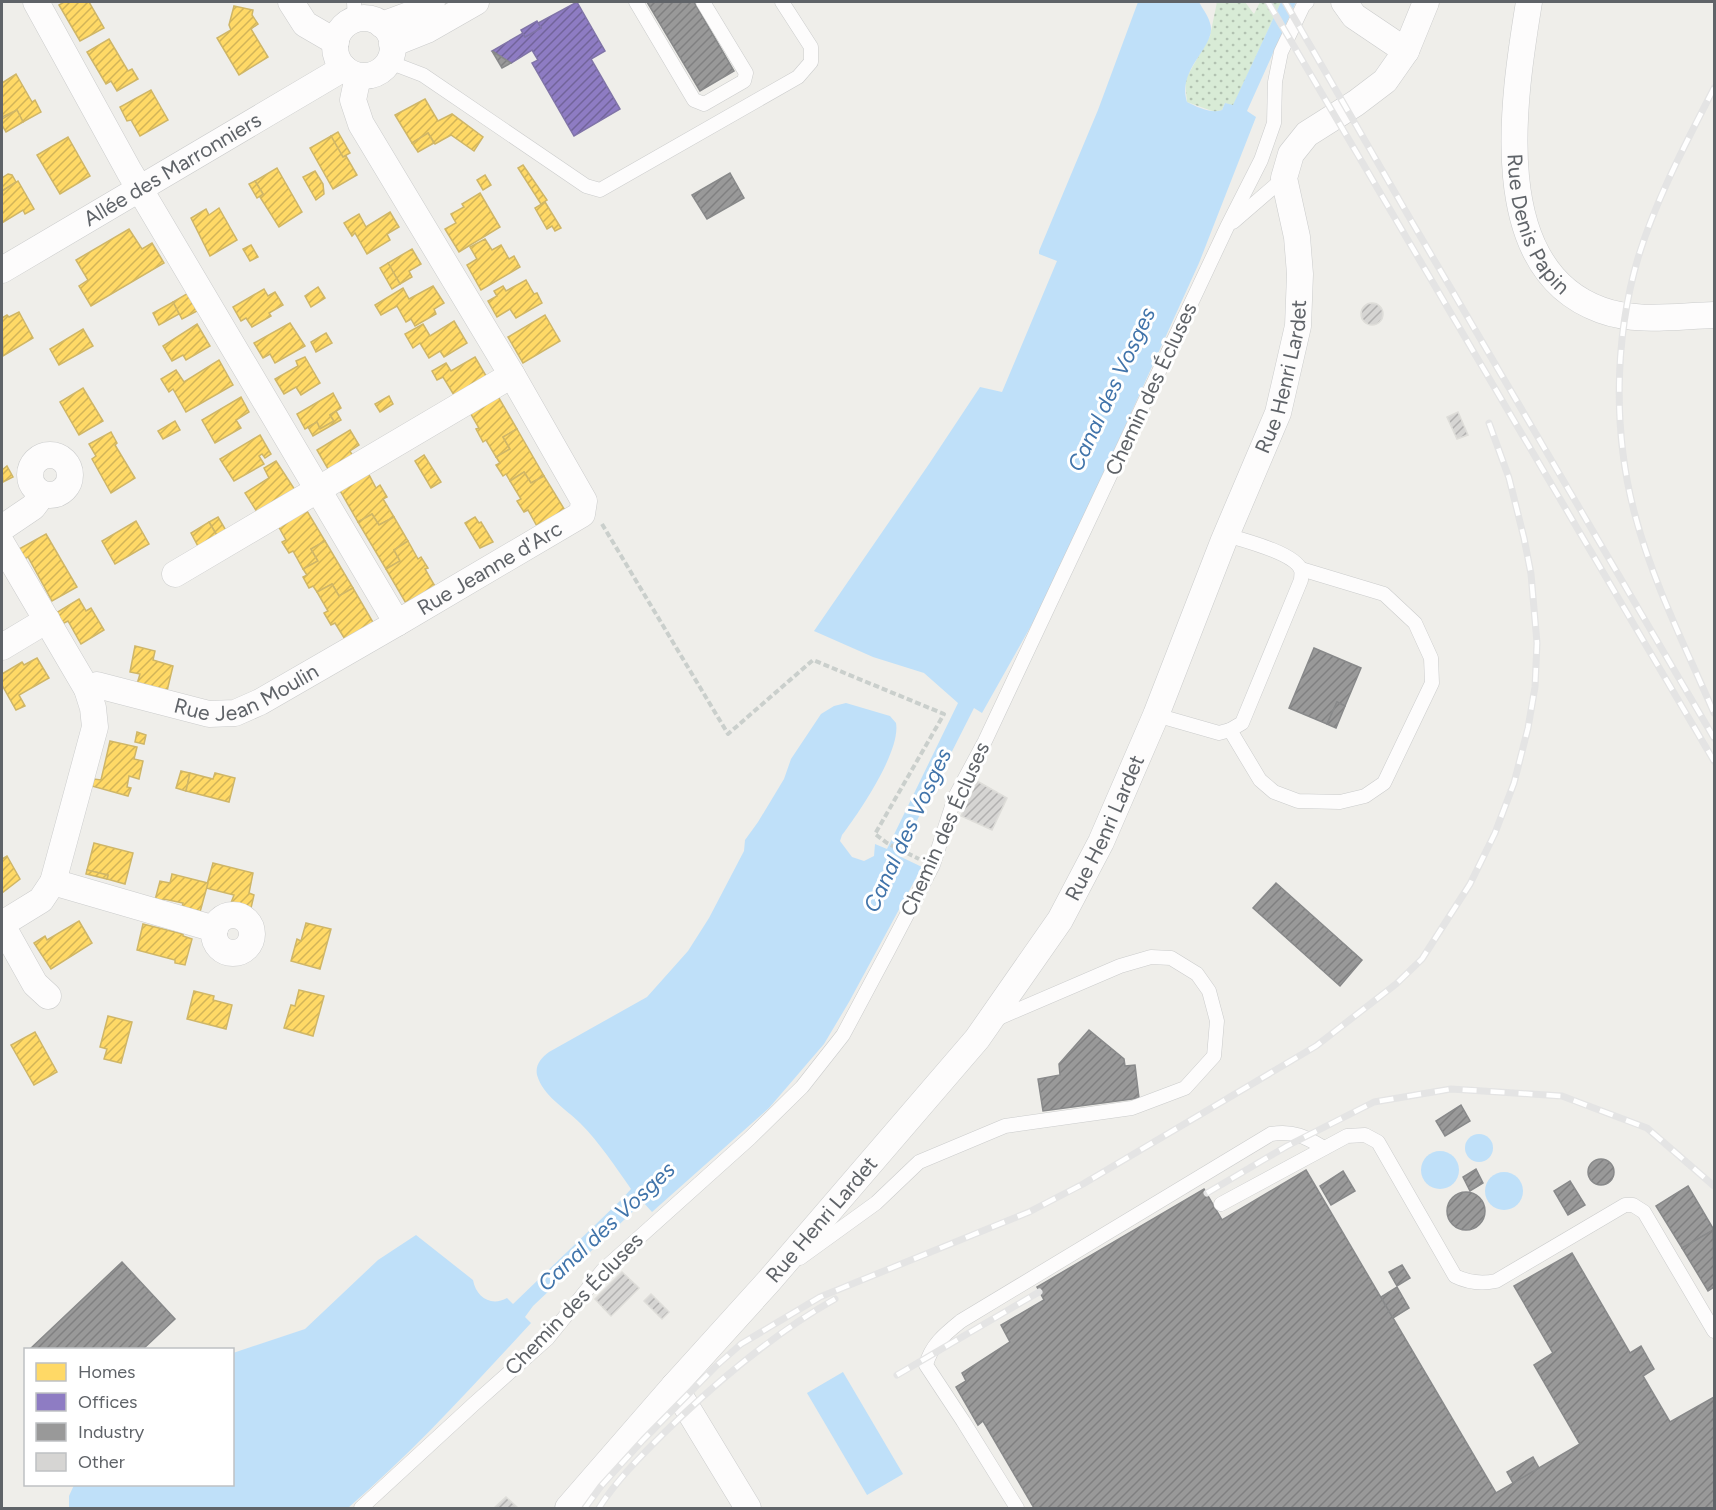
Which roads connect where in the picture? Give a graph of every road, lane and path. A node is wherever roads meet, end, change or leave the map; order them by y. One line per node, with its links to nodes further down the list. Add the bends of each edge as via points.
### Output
1 (36, 2): 17 (street, Rue Jeanne d'Arc)
2 (291, 2): 13 (street, via 304,24)
3 (432, 2): 12 (street, via 409,15)
4 (476, 2): 12 (street, via 427,30)
5 (636, 2): 6 (lane, via 694,100 704,104 744,81 746,73)
6 (703, 2)
7 (782, 2): 12 (lane, via 811,46 811,62 798,77 600,190 586,186 423,75)
8 (1306, 2): 18 (lane, Chemin des Écluses, via 1281,52 1275,81 1274,123 1262,160)
9 (1344, 2): 14 (street, via 1354,16)
10 (1426, 2): 14 (street)
11 (1529, 2): 20 (street, Rue Denis Papin, via 1518,83 1514,171 1525,220 1545,266 1575,297 1601,310 1645,317)
12 (375, 25): 13 (street, via 343,28); 15 (street, Allée des Marronniers, via 378,73 368,76)
13 (336, 42): 15 (street, via 337,56)
14 (1406, 51): 16 (street, via 1372,93 1307,134 1291,154)
15 (351, 72): 17 (street, Allée des Marronniers); 21 (street, Rue Jeanne d'Arc, via 353,100 361,124)
16 (1284, 178): 18 (lane); 26 (street, Rue Henri Lardet, via 1297,237 1298,326 1278,412)
17 (140, 189): 19 (street, Allée des Marronniers); 22 (street, Rue Jeanne d'Arc)
18 (1227, 226): 47 (lane, Chemin des Écluses, via 985,741 955,797 933,866 843,1035 802,1087 750,1138 603,1270 547,1339)
19 (2, 270)
20 (1714, 315)
21 (512, 375): 22 (street); 24 (street, Rue Jeanne d'Arc, via 584,501)
22 (318, 490): 29 (street); 31 (street, Rue Jeanne d'Arc)
23 (42, 495): 25 (street, via 33,507)
24 (582, 514): 31 (street, Rue Jeanne d'Arc); 36 (path, via 598,518 728,734 813,660 944,714 874,834)
25 (2, 528)
26 (1226, 535): 28 (lane, via 1266,548 1292,560); 34 (street, Rue Henri Lardet)
27 (2, 544): 30 (street)
28 (1300, 569): 35 (lane, via 1302,580 1242,723); 35 (lane, via 1384,594 1415,623 1431,658 1432,683 1384,783 1365,796 1340,802 1298,801 1274,792 1260,780)
29 (175, 574)
30 (47, 620): 32 (street); 33 (street)
31 (397, 623): 33 (street, Rue Jean Moulin, via 235,713 209,714 97,685)
32 (2, 647)
33 (87, 689): 37 (street, via 95,727)
34 (1156, 715): 35 (lane, via 1219,733); 41 (street, Rue Henri Lardet, via 1101,842 1060,920)
35 (1230, 730)
36 (904, 852)
37 (54, 882): 38 (street, via 41,900); 39 (street)
38 (2, 925): 40 (street, via 35,984)
39 (215, 929)
40 (48, 996)
41 (988, 1022): 44 (street, Rue Henri Lardet); 44 (lane, via 1120,966 1151,957 1171,958 1197,974 1209,991 1217,1021 1214,1056 1185,1088 1132,1108 1005,1126 919,1161 876,1203)
42 (1324, 1148): 43 (lane); 45 (lane, via 1355,1134 1378,1142 1455,1276 1466,1282 1496,1281 1624,1205 1633,1205 1644,1212); 50 (lane, via 1285,1131 1271,1134 961,1321 940,1338 926,1365)
43 (1221, 1204)
44 (769, 1281): 46 (street, Rue Henri Lardet)
45 (1714, 1332)
46 (674, 1386): 48 (street, Rue Henri Lardet); 49 (street)
47 (361, 1509)
48 (568, 1509)
49 (748, 1509)
50 (1017, 1509)

